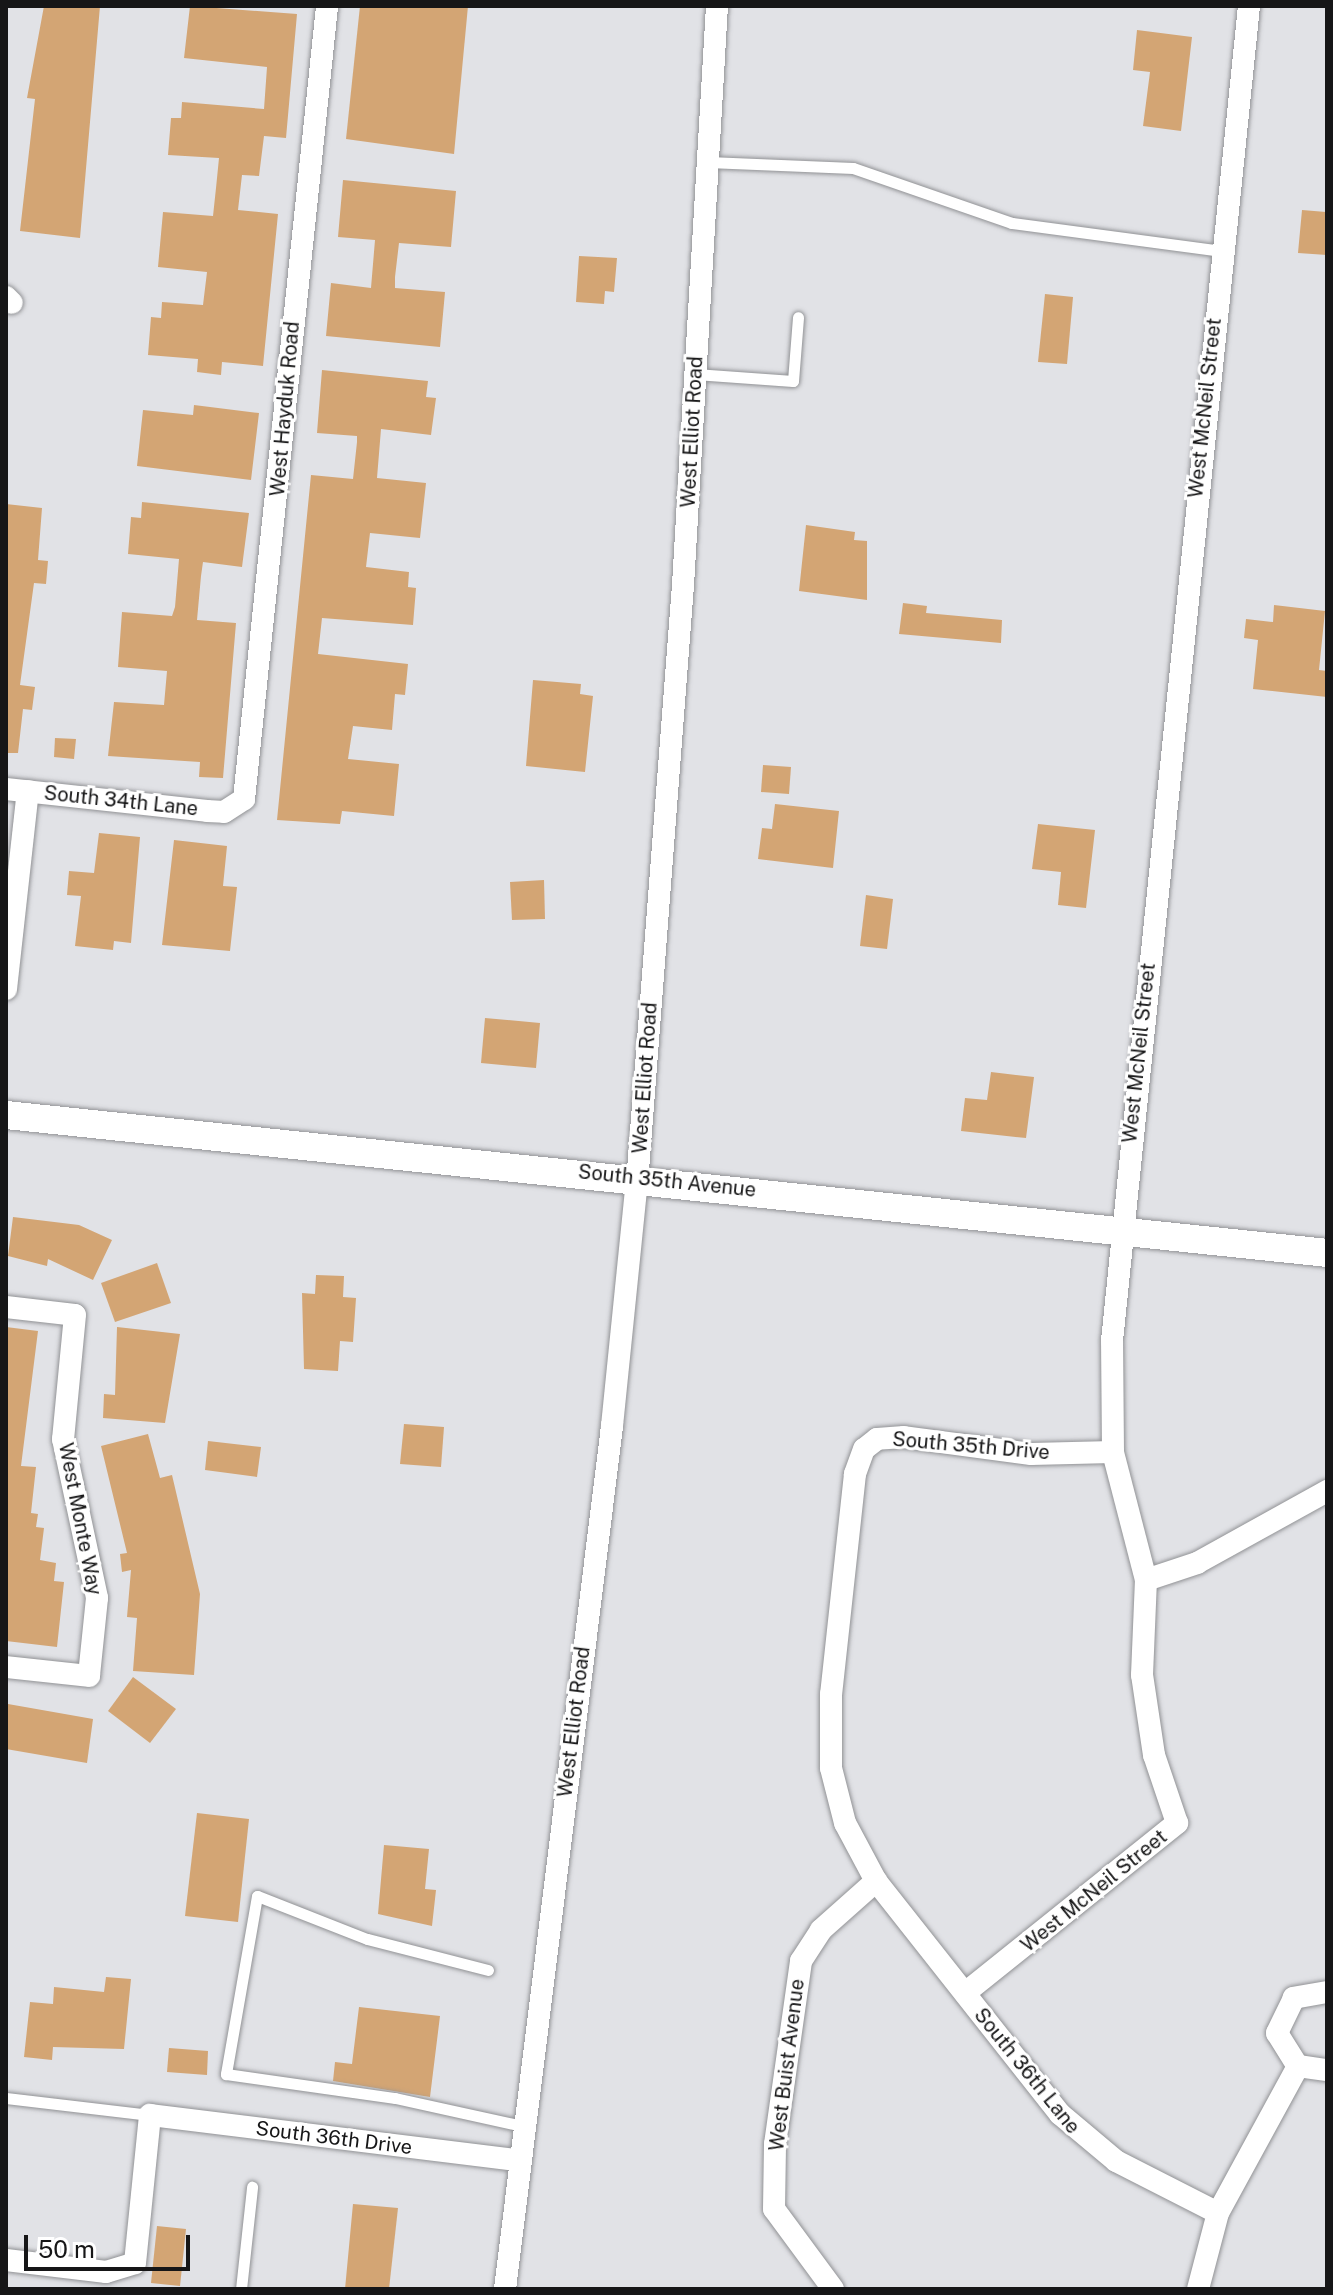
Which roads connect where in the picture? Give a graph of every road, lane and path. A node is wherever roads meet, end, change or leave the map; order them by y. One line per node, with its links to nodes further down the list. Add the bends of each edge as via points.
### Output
1 (327, 6): 9 (street, West Hayduk Road, via 248,785)
2 (717, 6): 4 (street, West Elliot Road)
3 (1249, 6): 5 (street, West McNeil Street)
4 (708, 162): 5 (lane, via 853,168 1012,223); 7 (street, West Elliot Road)
5 (1222, 251): 13 (street, West McNeil Street)
6 (798, 317): 7 (lane, via 793,381)
7 (695, 374): 12 (street, West Elliot Road)
8 (17, 790): 9 (street, South 34th Lane, via 177,809); 10 (street)
9 (236, 808)
10 (6, 989)
11 (6, 1115): 12 (street, South 35th Avenue)
12 (637, 1177): 13 (street, South 35th Avenue); 28 (street, West Elliot Road, via 612,1426)
13 (1121, 1231): 14 (street, South 35th Avenue); 16 (street, West McNeil Street, via 1112,1341)
14 (1327, 1253)
15 (6, 1307): 19 (street, West Monte Way, via 75,1315 63,1439 97,1598 89,1676)
16 (1113, 1452): 18 (street, West McNeil Street); 20 (street, South 35th Drive, via 1031,1454 877,1439 864,1449 855,1474 831,1694 831,1768 841,1809)
17 (1327, 1491): 18 (street, via 1197,1563)
18 (1146, 1580): 23 (street, West McNeil Street, via 1142,1675 1154,1755 1177,1823)
19 (6, 1667)
20 (876, 1881): 23 (street, South 36th Lane); 35 (street, West Buist Avenue, via 821,1930 801,1961 775,2144 774,2209)
21 (488, 1970): 28 (lane, via 367,1939 257,1896 226,2074 395,2098)
22 (1327, 1992): 24 (street, via 1294,1998 1279,2020 1280,2046)
23 (965, 1993): 31 (street, South 36th Lane, via 1083,2139)
24 (1298, 2066): 25 (street); 31 (street)
25 (1327, 2070)
26 (6, 2098): 27 (lane)
27 (150, 2115): 29 (street, South 36th Drive); 32 (street, via 135,2263 106,2272)
28 (522, 2126): 29 (street, West Elliot Road)
29 (518, 2160): 34 (street, West Elliot Road)
30 (252, 2187): 33 (lane)
31 (1218, 2213): 36 (street)
32 (6, 2260)
33 (241, 2289)
34 (505, 2289)
35 (833, 2289)
36 (1198, 2289)

